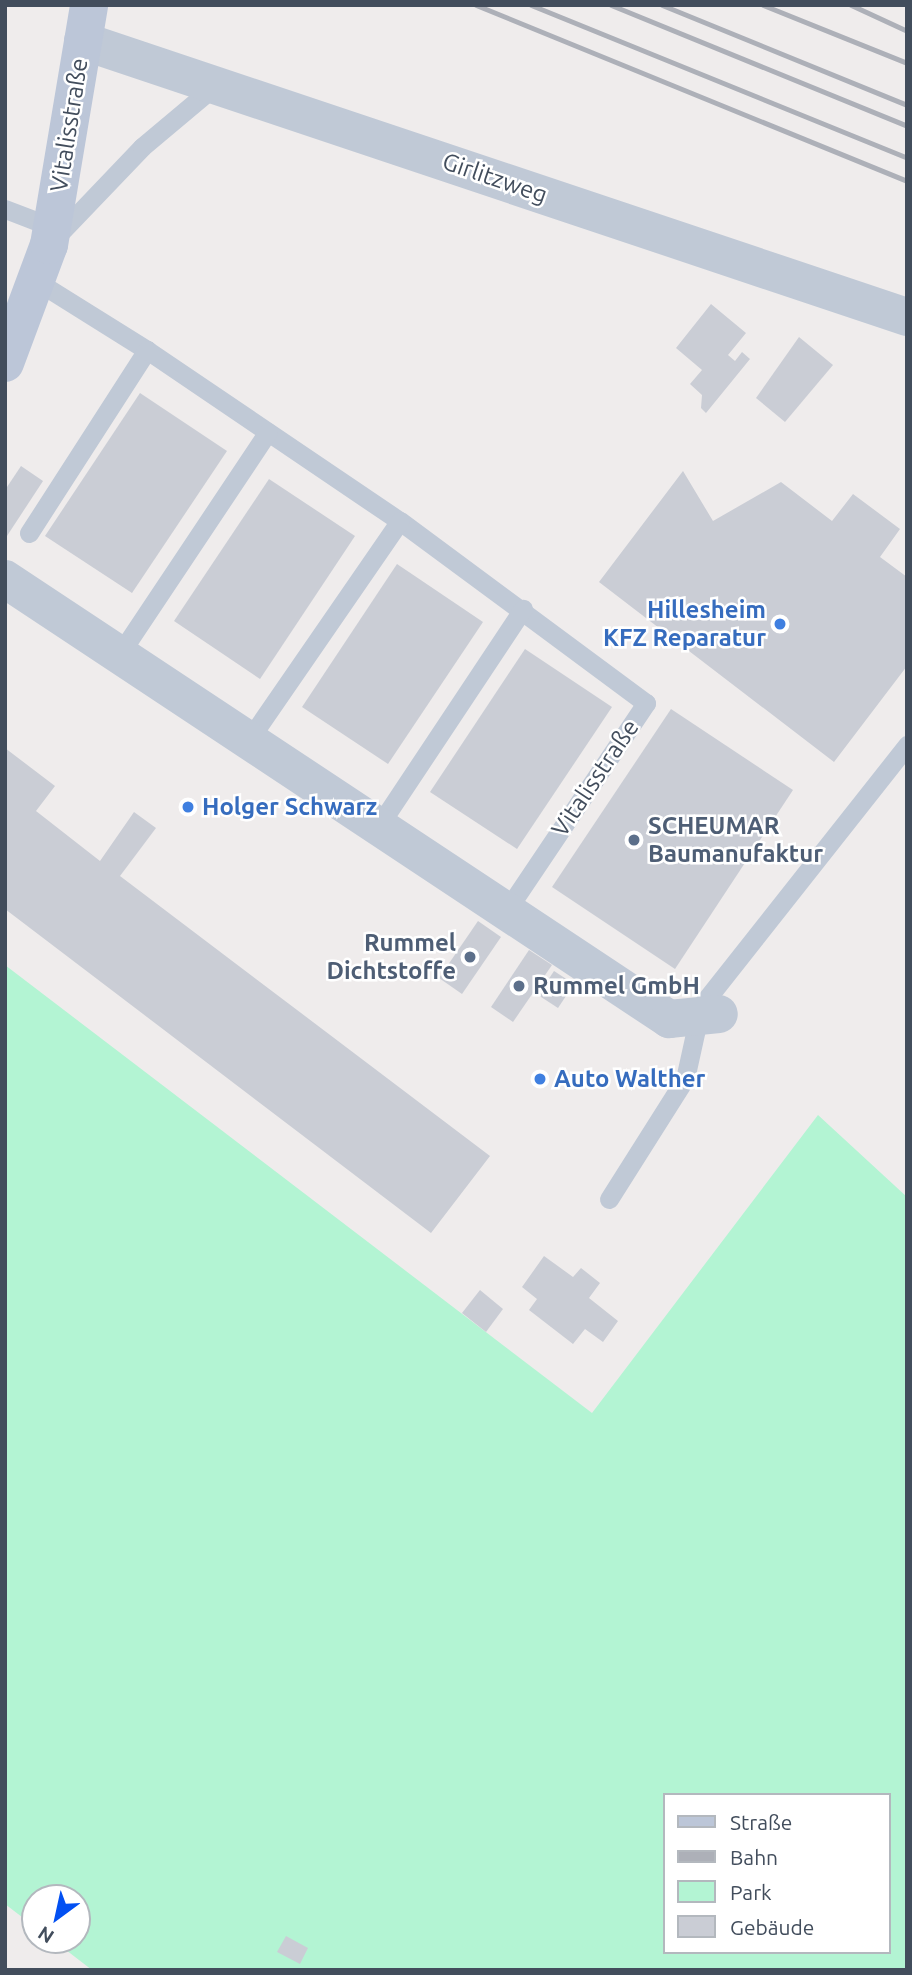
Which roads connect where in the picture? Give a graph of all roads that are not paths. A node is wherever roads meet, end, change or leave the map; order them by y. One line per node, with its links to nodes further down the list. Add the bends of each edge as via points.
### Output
1 (86, 23): 2 (street, Girlitzweg); 4 (street, Vitalisstraße)
2 (218, 83): 4 (lane, Vitalisstraße, via 142,147); 6 (street, Girlitzweg)
3 (5, 209): 4 (lane)
4 (51, 236): 5 (street, Vitalisstraße)
5 (38, 282): 7 (lane, Vitalisstraße); 8 (street, Vitalisstraße)
6 (907, 317)
7 (146, 350): 9 (lane, Vitalisstraße); 11 (lane)
8 (5, 363)
9 (268, 432): 10 (lane, Vitalisstraße); 14 (lane)
10 (400, 521): 13 (lane, Vitalisstraße); 15 (lane)
11 (29, 533)
12 (5, 579): 14 (street)
13 (523, 609): 17 (lane); 18 (lane, Vitalisstraße, via 646,703)
14 (119, 655): 15 (street)
15 (248, 741): 17 (street)
16 (907, 745): 19 (lane, via 739,953)
17 (378, 827): 18 (street)
18 (505, 913): 19 (street, via 669,1019)
19 (707, 1016): 20 (lane, via 685,1079)
20 (609, 1199)

